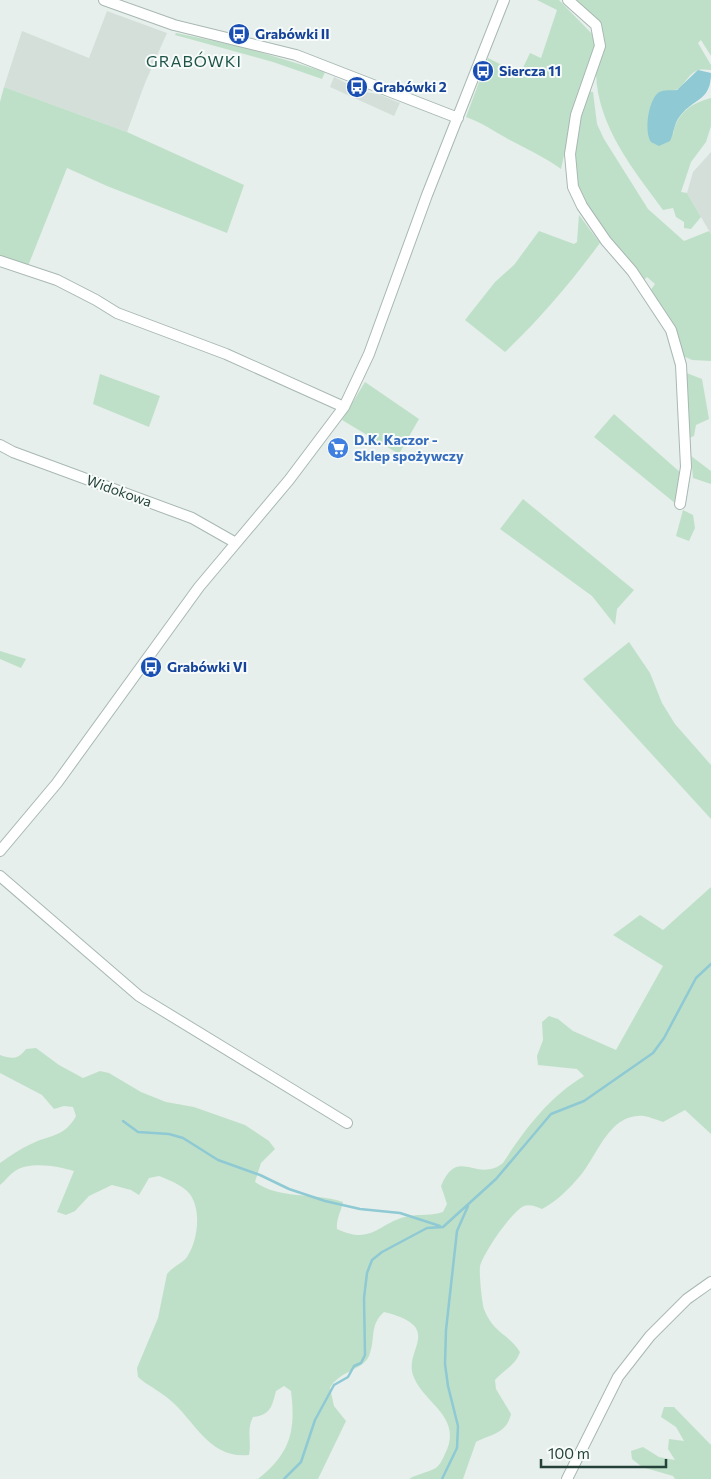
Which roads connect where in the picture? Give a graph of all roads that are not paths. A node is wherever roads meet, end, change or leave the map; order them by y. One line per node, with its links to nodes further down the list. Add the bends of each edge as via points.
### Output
1 (104, 0): 4 (street, via 174,25 296,55)
2 (504, 0): 4 (street)
3 (568, 0): 8 (street, via 596,26 600,46 576,115 570,154 573,186 582,206 632,271 671,330 682,365 686,467)
4 (458, 118): 6 (street, via 369,354)
5 (0, 261): 6 (street, via 57,280 117,313 226,354)
6 (344, 407): 9 (street, via 295,473)
7 (0, 445): 9 (street, Widokowa, via 192,518)
8 (680, 504)
9 (236, 543): 10 (street, via 190,598 58,783)
10 (0, 851)
11 (0, 876): 12 (street, via 139,996)
12 (347, 1123)
13 (711, 1282): 14 (street, via 680,1305 650,1336 618,1377)
14 (567, 1479)

